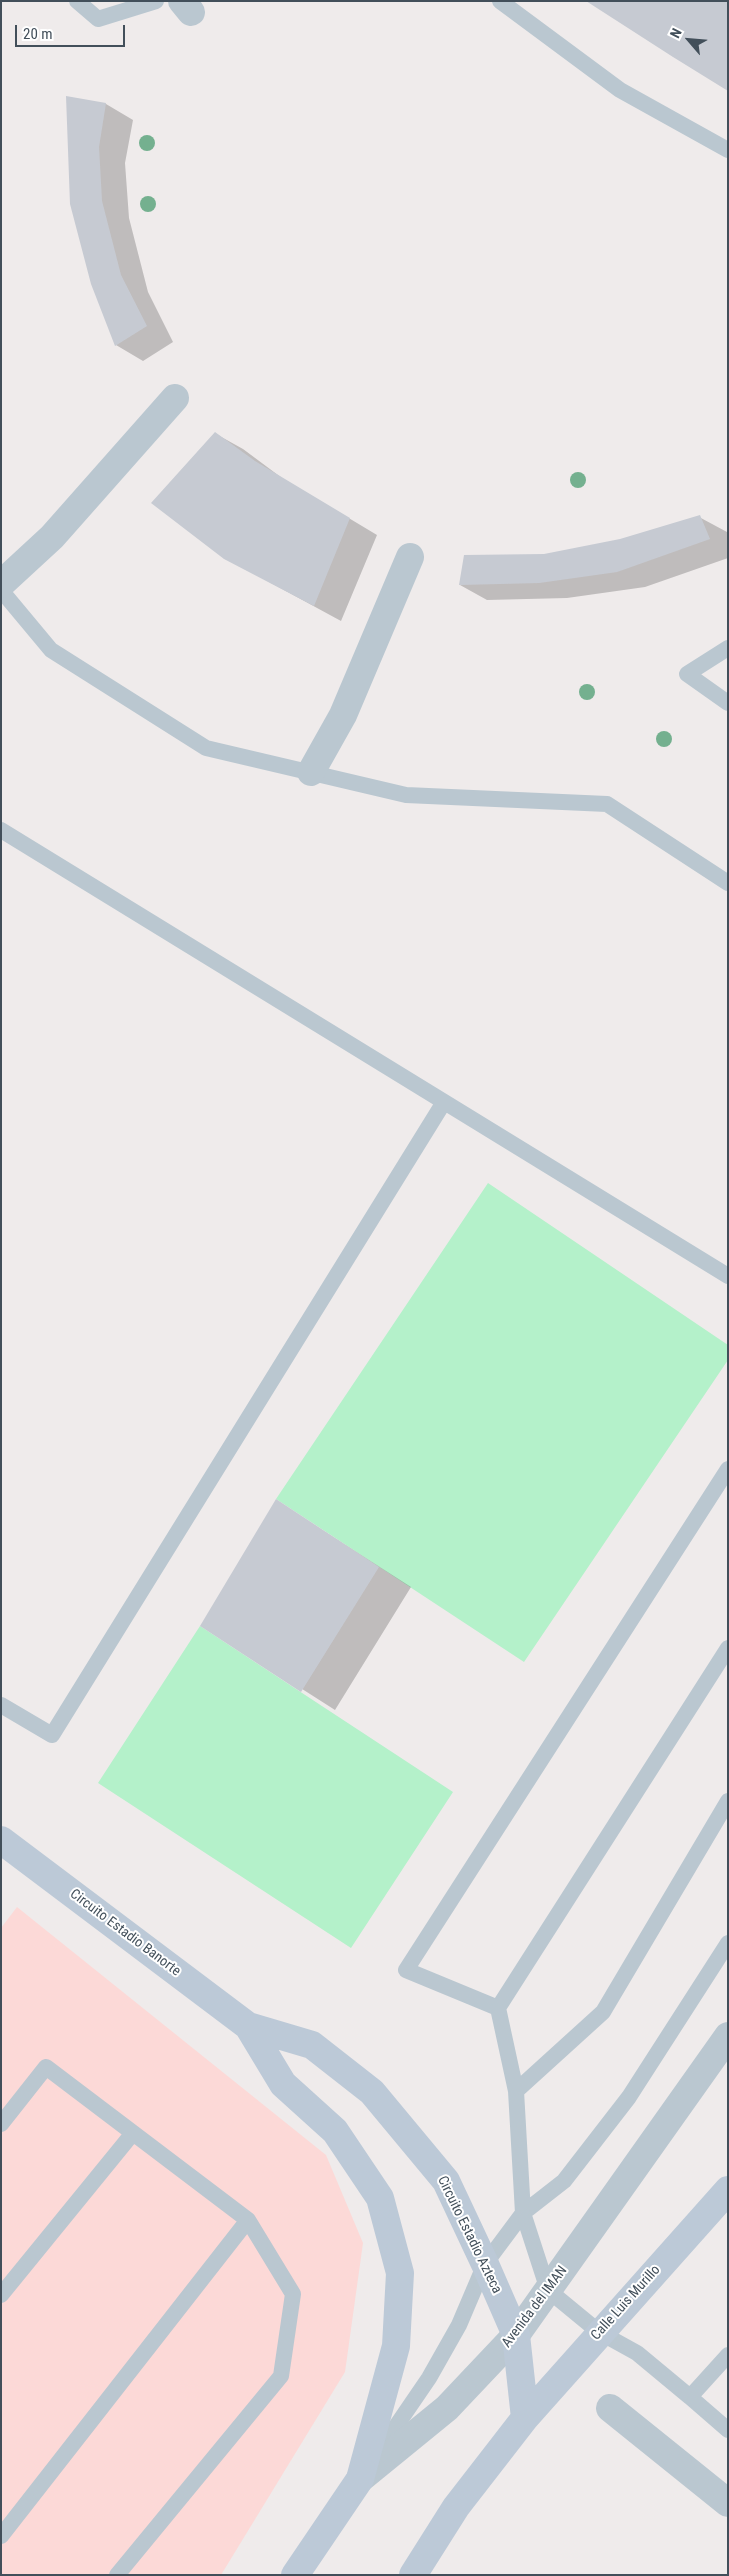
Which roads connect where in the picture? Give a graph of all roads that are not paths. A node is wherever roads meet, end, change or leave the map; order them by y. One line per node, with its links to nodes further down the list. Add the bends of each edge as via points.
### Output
1 (77, 1): 2 (lane, via 98,20)
2 (156, 1)
3 (500, 1): 4 (lane, via 620,90)
4 (728, 150)
5 (175, 398): 7 (street, via 52,537)
6 (410, 557): 11 (street, via 343,715)
7 (1, 584)
8 (1, 590): 11 (lane, via 51,650 206,748)
9 (728, 648): 10 (lane, via 687,674)
10 (728, 703)
11 (311, 772): 13 (lane, via 406,795 607,804)
12 (1, 830): 14 (lane)
13 (728, 884)
14 (444, 1102): 15 (lane); 18 (lane, via 52,1735)
15 (728, 1276)
16 (728, 1468): 22 (lane, via 406,1970)
17 (728, 1648): 22 (lane)
18 (1, 1705)
19 (728, 1801): 25 (lane, via 603,2012)
20 (1, 1840): 23 (main road, Circuito Estadio Banorte)
21 (728, 1943): 29 (lane, via 629,2098 564,2181)
22 (498, 2008): 25 (lane)
23 (248, 2026): 31 (main road, Circuito Estadio Azteca, via 312,2045 372,2092 446,2180); 41 (main road, via 283,2084 335,2131 380,2198 400,2273 396,2346)
24 (728, 2036): 32 (street, Avenida del IMAN)
25 (516, 2091): 29 (lane)
26 (1, 2124): 27 (lane, via 46,2067)
27 (133, 2133): 30 (lane); 33 (lane)
28 (728, 2190): 34 (main road, Calle Luis Murillo)
29 (523, 2213): 31 (lane); 32 (lane)
30 (248, 2220): 43 (lane); 44 (lane, via 293,2294 281,2376)
31 (486, 2264): 35 (main road, Circuito Estadio Azteca); 41 (lane, via 459,2325 433,2371)
32 (548, 2290): 34 (lane); 35 (street, Avenida del IMAN)
33 (1, 2295)
34 (599, 2332): 37 (lane, via 637,2353); 39 (main road, Calle Luis Murillo)
35 (516, 2335): 39 (main road, Circuito Estadio Azteca); 41 (street, Avenida del IMAN, via 448,2408)
36 (728, 2355): 37 (lane)
37 (690, 2397): 40 (lane)
38 (610, 2408): 42 (street)
39 (525, 2418): 46 (main road, via 456,2507)
40 (728, 2430)
41 (360, 2479): 45 (main road, Avenida del IMAN)
42 (728, 2502)
43 (1, 2536)
44 (117, 2575)
45 (295, 2575)
46 (413, 2575)

